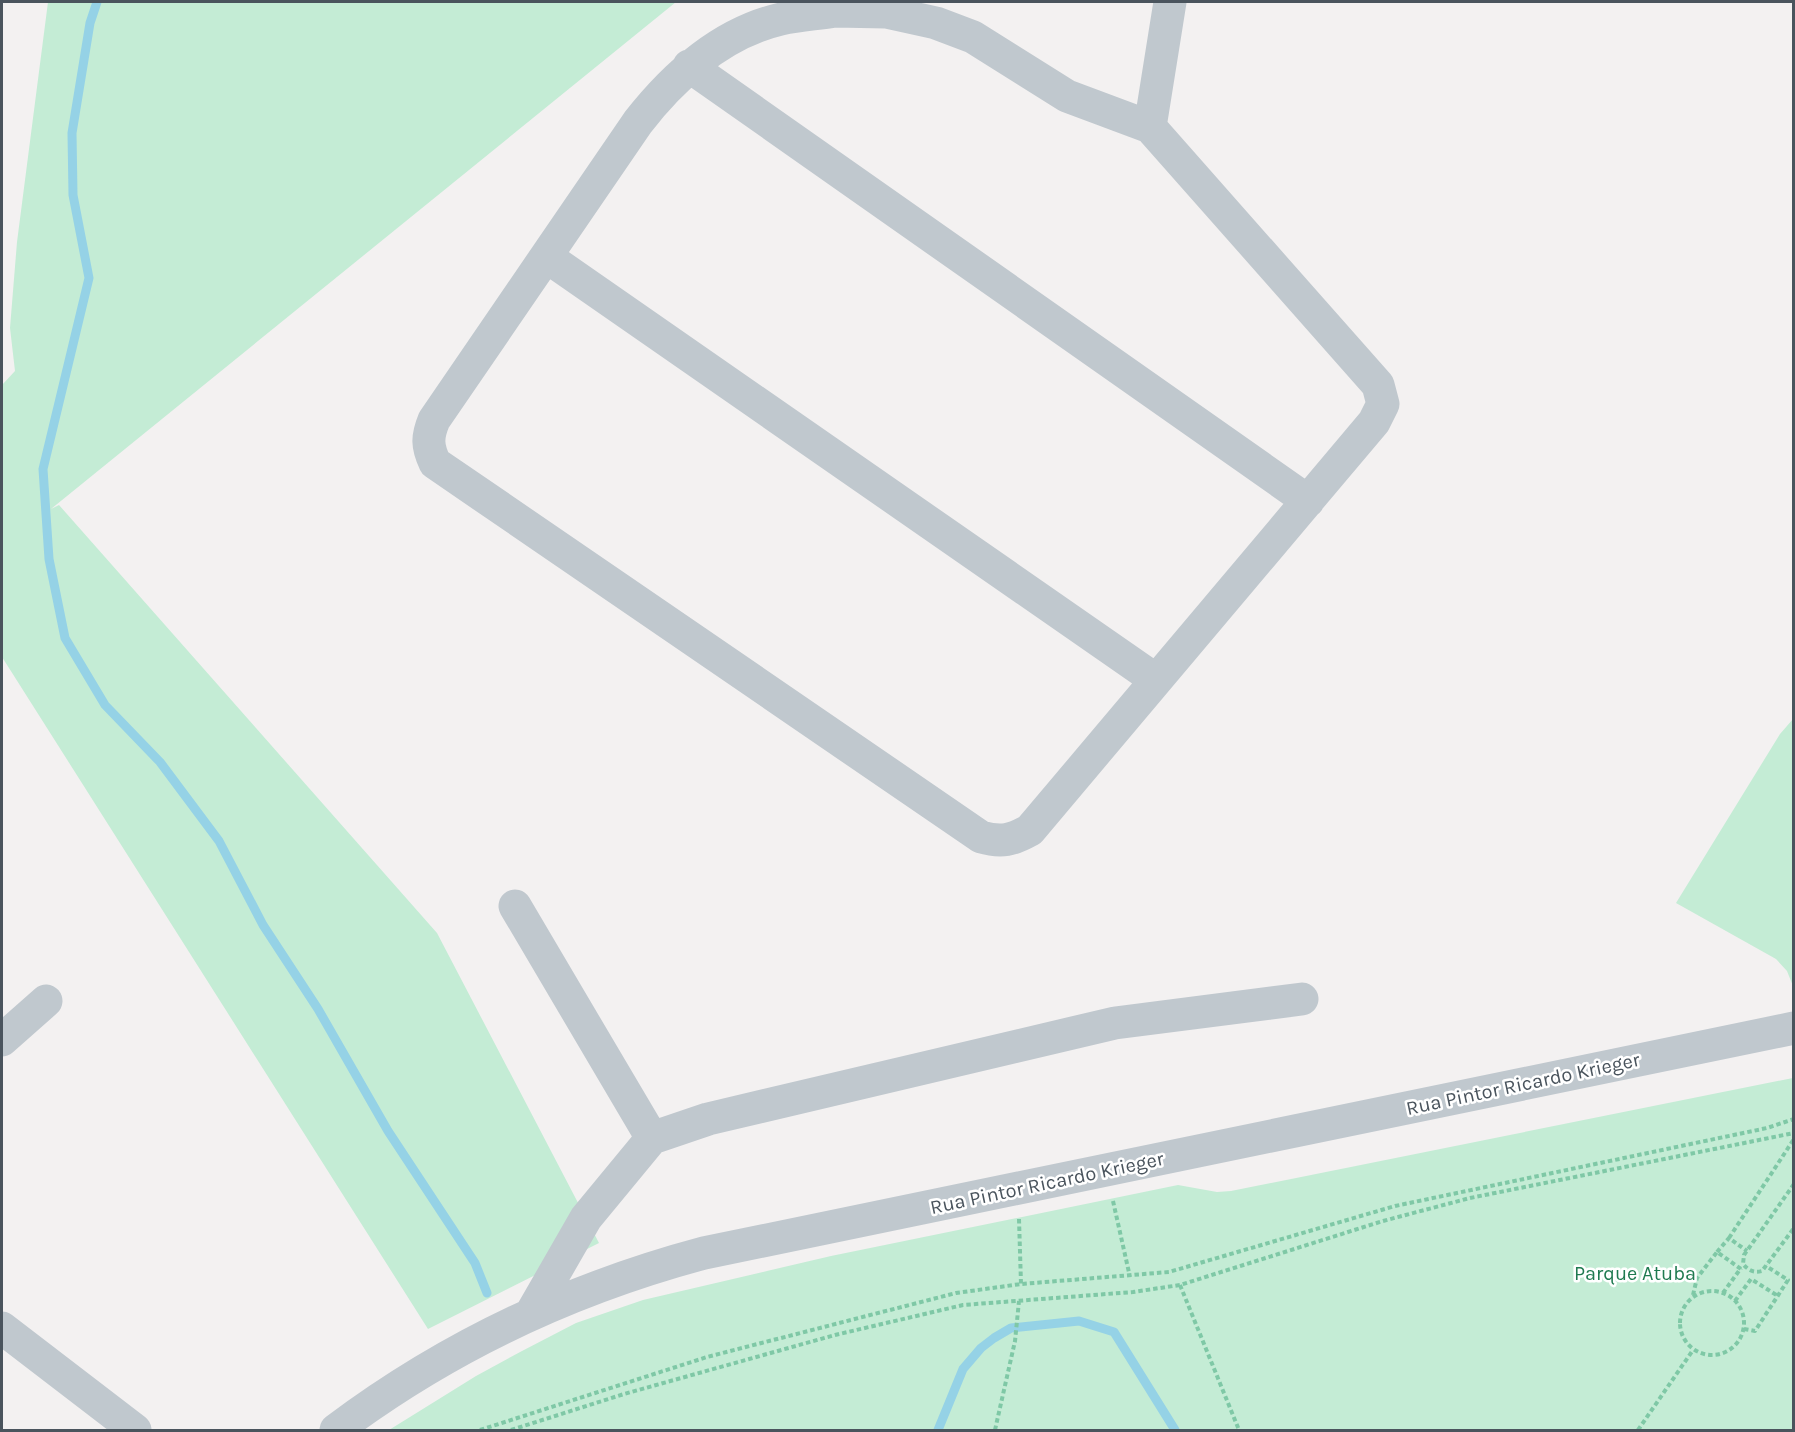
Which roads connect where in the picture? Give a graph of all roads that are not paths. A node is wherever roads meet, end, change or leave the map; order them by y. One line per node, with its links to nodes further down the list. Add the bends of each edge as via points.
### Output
1 (1170, 2): 3 (street)
2 (689, 66): 3 (street, via 735,37 779,20 835,11 886,12 936,22 973,37 1068,96); 4 (street, via 663,90 638,122); 5 (street)
3 (1150, 127): 5 (street, via 1378,385 1383,404 1374,422)
4 (547, 257): 6 (street); 6 (street, via 434,420 428,448 435,463 989,839 1011,840 1030,830)
5 (1308, 501): 6 (street)
6 (1156, 680)
7 (515, 906): 12 (street)
8 (1302, 999): 12 (street, via 1115,1023 708,1119)
9 (46, 1001): 11 (street)
10 (1794, 1028): 13 (street, Rua Pintor Ricardo Krieger, via 704,1253 645,1269)
11 (2, 1040)
12 (652, 1138): 13 (street, via 586,1218)
13 (532, 1312): 16 (street, Rua Pintor Ricardo Krieger, via 404,1383)
14 (2, 1328): 15 (street)
15 (135, 1431)
16 (336, 1431)

